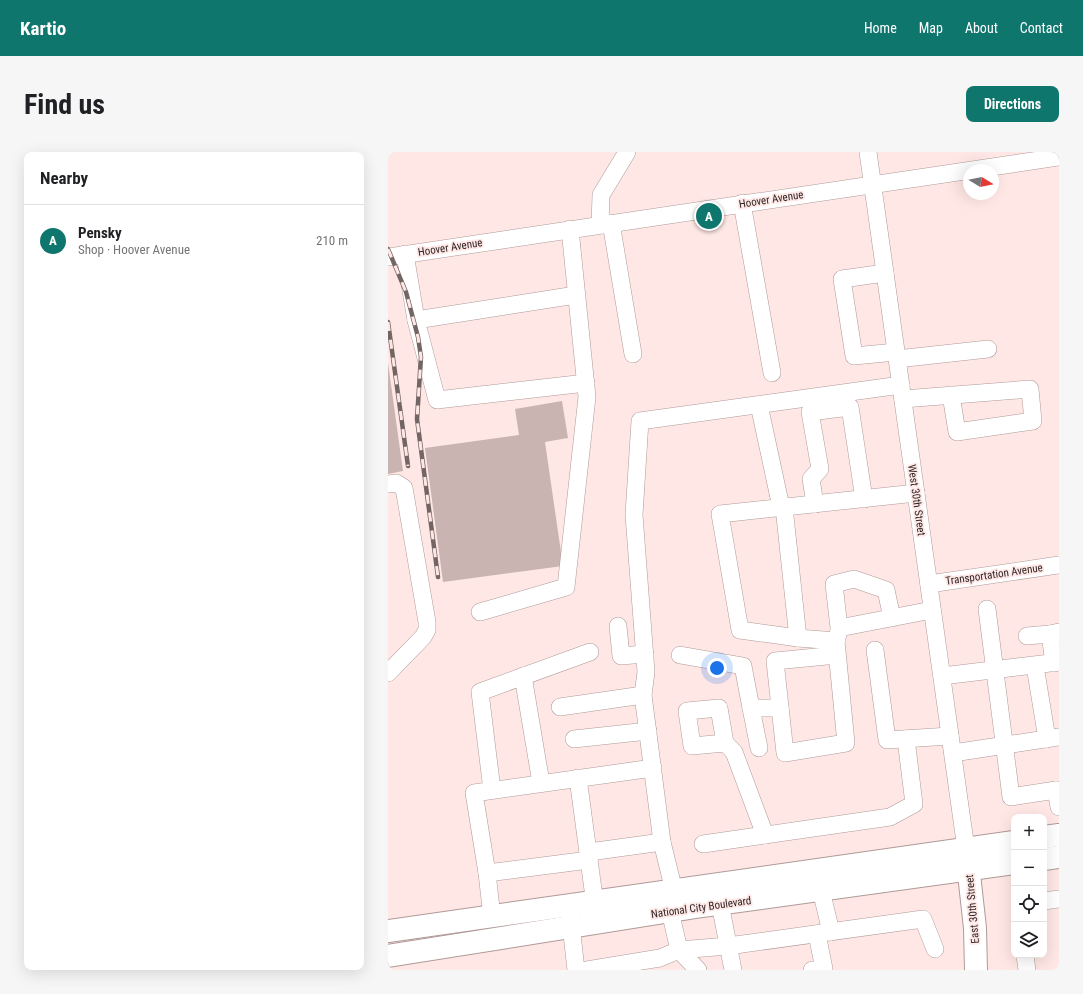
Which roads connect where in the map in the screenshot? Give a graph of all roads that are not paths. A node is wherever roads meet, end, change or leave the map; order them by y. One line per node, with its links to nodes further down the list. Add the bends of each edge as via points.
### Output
1 (627, 152): 6 (street, via 601,195)
2 (868, 152): 4 (street, West 30th Street)
3 (1059, 157): 4 (street, Hoover Avenue)
4 (872, 184): 5 (street, Hoover Avenue); 10 (street, West 30th Street)
5 (742, 203): 6 (street, Hoover Avenue); 16 (street)
6 (605, 224): 7 (street, Hoover Avenue); 14 (street)
7 (570, 230): 8 (street, Hoover Avenue); 11 (street)
8 (405, 254): 9 (street, Hoover Avenue); 12 (street)
9 (388, 257)
10 (885, 273): 15 (street, West 30th Street); 15 (street, via 842,279 854,356)
11 (576, 295): 12 (street); 17 (street)
12 (416, 320): 17 (street, via 437,400)
13 (988, 349): 15 (street)
14 (633, 354)
15 (897, 356): 18 (street, West 30th Street)
16 (772, 373)
17 (586, 383): 30 (street, via 587,397 566,587)
18 (902, 392): 19 (street); 20 (street); 22 (street, West 30th Street)
19 (951, 395): 19 (street, via 1030,389 1033,421 957,432)
20 (759, 404): 25 (street); 39 (street, via 640,421 634,515)
21 (388, 484): 44 (street, via 396,483 404,488 427,630)
22 (916, 493): 23 (street); 27 (street, West 30th Street)
23 (864, 498): 24 (street); 24 (street, via 850,407 810,412 820,469 811,478)
24 (815, 504): 25 (street)
25 (782, 507): 35 (street); 35 (street, via 720,514 740,630)
26 (1059, 565): 27 (street, Transportation Avenue)
27 (929, 584): 29 (street, West 30th Street)
28 (987, 609): 43 (street)
29 (932, 610): 31 (street); 46 (street, West 30th Street)
30 (480, 612)
31 (892, 618): 36 (street); 36 (street, via 886,590 854,579 834,584)
32 (618, 626): 39 (street, via 621,656)
33 (1055, 633): 34 (street); 41 (street)
34 (1028, 636)
35 (798, 638): 36 (street)
36 (837, 641): 50 (street, via 775,661); 50 (street, via 846,743 785,754)
37 (875, 650): 55 (street, via 887,740)
38 (590, 652): 45 (street)
39 (645, 654): 47 (street)
40 (680, 655): 49 (street, via 743,666)
41 (1057, 663): 42 (street)
42 (1036, 666): 43 (street); 53 (street)
43 (994, 671): 46 (street); 57 (street)
44 (388, 674)
45 (523, 676): 62 (street); 63 (street, via 480,692)
46 (942, 676): 52 (street, West 30th Street)
47 (644, 695): 48 (street); 51 (street)
48 (560, 707)
49 (751, 708): 50 (street); 58 (street)
50 (780, 708)
51 (648, 731): 54 (street); 60 (street)
52 (950, 736): 55 (street); 59 (street, West 30th Street)
53 (1053, 738): 57 (street)
54 (574, 739)
55 (906, 739): 66 (street, via 914,804 890,817)
56 (725, 743): 66 (street, via 734,752)
57 (1004, 745): 59 (street); 64 (street, via 1011,797)
58 (759, 748)
59 (953, 753): 74 (street, West 30th Street)
60 (653, 768): 61 (street); 69 (street)
61 (578, 778): 62 (street); 72 (street)
62 (541, 784): 63 (street)
63 (492, 790): 77 (street, via 474,793)
64 (1058, 790): 65 (street)
65 (1059, 807)
66 (765, 835): 71 (street)
67 (1059, 835): 68 (main road)
68 (1047, 837)
69 (662, 842): 72 (street); 80 (street)
70 (1011, 843): 74 (main road, National City Boulevard)
71 (703, 844)
72 (589, 856): 77 (street); 83 (street)
73 (1059, 857): 75 (main road)
74 (967, 859): 76 (main road, National City Boulevard); 78 (main road, National City Boulevard); 80 (main road, National City Boulevard); 98 (main road, East 30th Street, via 976,928)
75 (1047, 859)
76 (1011, 863)
77 (487, 873): 85 (street)
78 (821, 890): 82 (main road, National City Boulevard); 87 (street)
79 (1059, 899): 81 (street)
80 (672, 901): 82 (main road, National City Boulevard); 83 (main road, National City Boulevard); 90 (street)
81 (1047, 901)
82 (720, 904): 88 (street)
83 (596, 912): 84 (main road, National City Boulevard)
84 (570, 916): 85 (main road, National City Boulevard); 91 (main road, National City Boulevard); 93 (street)
85 (492, 917): 86 (main road, National City Boulevard)
86 (388, 932)
87 (824, 933): 88 (street); 89 (street, via 923,919); 97 (street, via 824,969)
88 (728, 946): 90 (street); 96 (street)
89 (935, 949)
90 (679, 950): 94 (street, via 660,958); 95 (street)
91 (388, 956)
92 (1025, 958): 99 (street)
93 (576, 970)
94 (587, 970)
95 (698, 970)
96 (734, 970)
97 (812, 970)
98 (976, 970)
99 (1027, 970)

